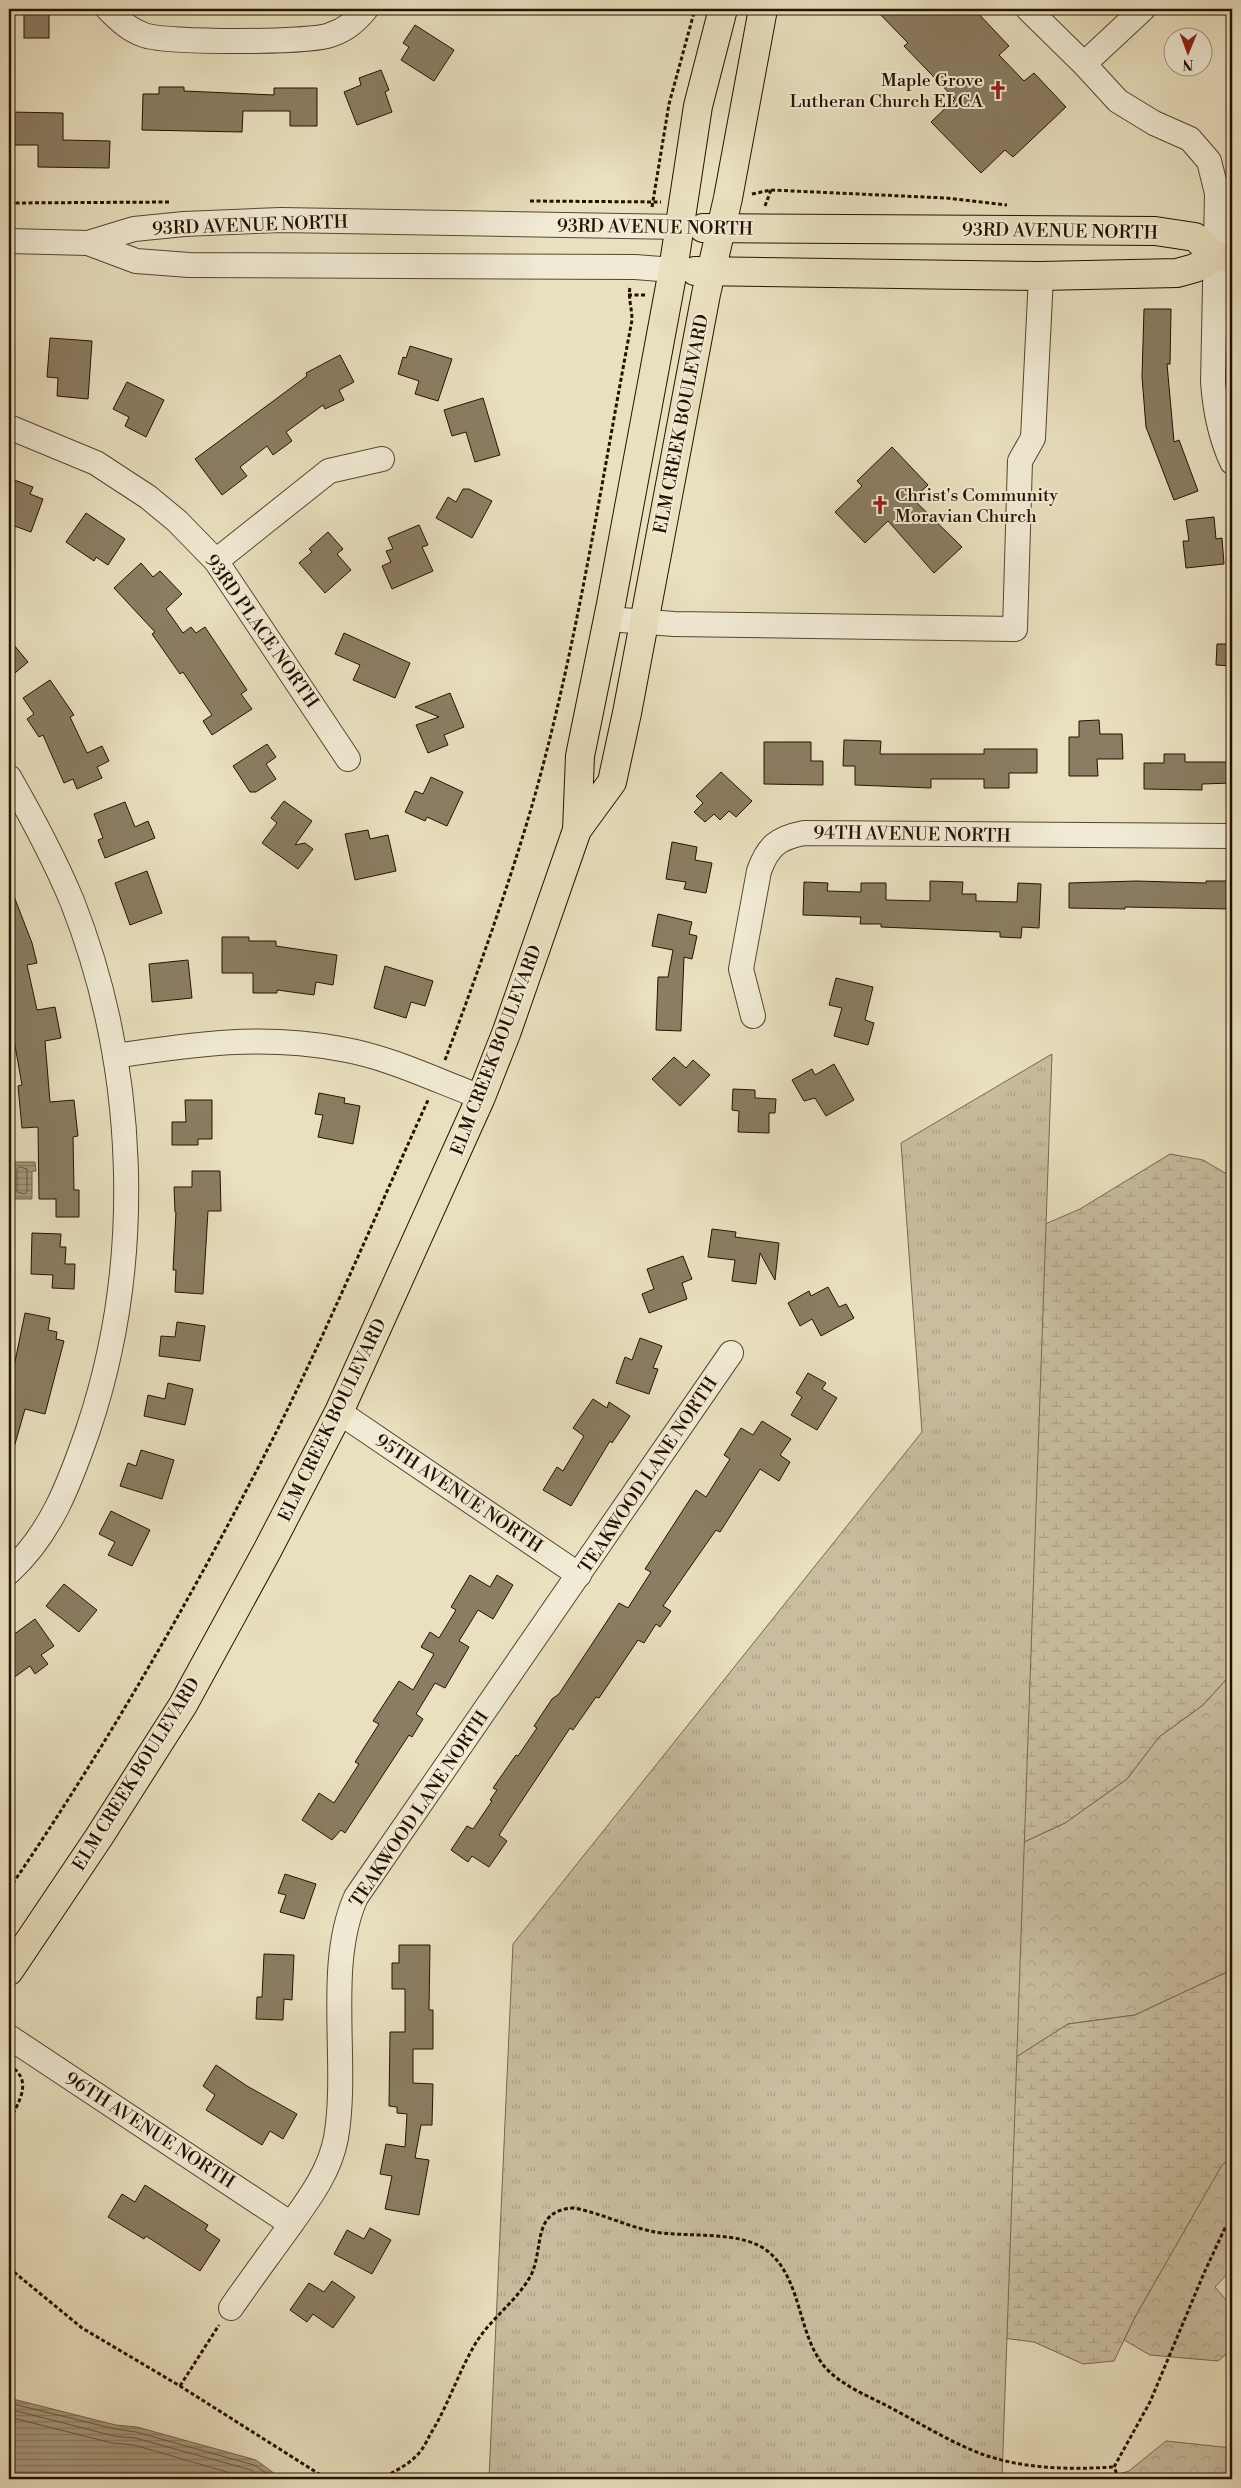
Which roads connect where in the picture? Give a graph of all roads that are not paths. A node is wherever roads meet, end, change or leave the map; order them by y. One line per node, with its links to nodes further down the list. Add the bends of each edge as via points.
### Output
1 (108, 9): 2 (street, via 124,25 146,36 182,39 313,39 350,26)
2 (366, 9)
3 (723, 9): 8 (main road, ELM CREEK BOULEVARD, via 698,106)
4 (763, 9): 9 (main road, ELM CREEK BOULEVARD)
5 (1028, 9): 7 (street)
6 (1144, 9): 7 (street)
7 (1084, 64): 12 (street, via 1118,101 1154,123 1190,139 1209,162 1217,193)
8 (681, 227): 9 (main road, 93RD AVENUE NORTH); 11 (street, 93RD AVENUE NORTH, via 281,220 134,229); 13 (main road, ELM CREEK BOULEVARD)
9 (721, 229): 12 (main road, 93RD AVENUE NORTH, via 1155,230 1195,237); 14 (main road, ELM CREEK BOULEVARD)
10 (9, 241): 11 (street, 93RD AVENUE NORTH)
11 (88, 243): 13 (street, 93RD AVENUE NORTH, via 136,261 189,265 635,267)
12 (1224, 257): 15 (main road, 93RD AVENUE NORTH, via 1177,273); 18 (street, via 1213,382 1221,439)
13 (673, 270): 14 (main road, 93RD AVENUE NORTH); 20 (main road, ELM CREEK BOULEVARD)
14 (711, 273): 15 (main road, 93RD AVENUE NORTH); 21 (main road, ELM CREEK BOULEVARD)
15 (1041, 276): 21 (street, via 1033,438 1020,461 1015,629)
16 (9, 427): 19 (street, 93RD PLACE NORTH, via 96,463 148,497)
17 (382, 460): 19 (street, via 329,471)
18 (1232, 462)
19 (216, 561): 22 (street, 93RD PLACE NORTH)
20 (608, 619): 21 (street); 24 (main road, ELM CREEK BOULEVARD, via 580,756)
21 (644, 622): 24 (main road, ELM CREEK BOULEVARD, via 612,782)
22 (348, 759)
23 (9, 777): 27 (street, via 39,829 72,902 97,977)
24 (577, 830): 28 (main road, ELM CREEK BOULEVARD, via 508,1031)
25 (1232, 836): 26 (street, 94TH AVENUE NORTH, via 804,832 788,836 774,844 764,856 759,871 741,969)
26 (753, 1016)
27 (115, 1056): 28 (street, via 240,1040 291,1041 343,1049); 31 (street, via 126,1174 121,1279 111,1344 95,1409 60,1504 41,1535)
28 (481, 1097): 30 (main road, ELM CREEK BOULEVARD)
29 (731, 1353): 32 (street, TEAKWOOD LANE NORTH)
30 (339, 1412): 32 (street, 95TH AVENUE NORTH); 33 (main road, ELM CREEK BOULEVARD, via 183,1705 99,1838)
31 (9, 1572)
32 (580, 1575): 35 (street, TEAKWOOD LANE NORTH, via 366,1881 348,1914 342,1953 336,2139 326,2171)
33 (9, 1971)
34 (9, 2037): 35 (street, 96TH AVENUE NORTH)
35 (291, 2224): 36 (street, TEAKWOOD LANE NORTH)
36 (231, 2308)

